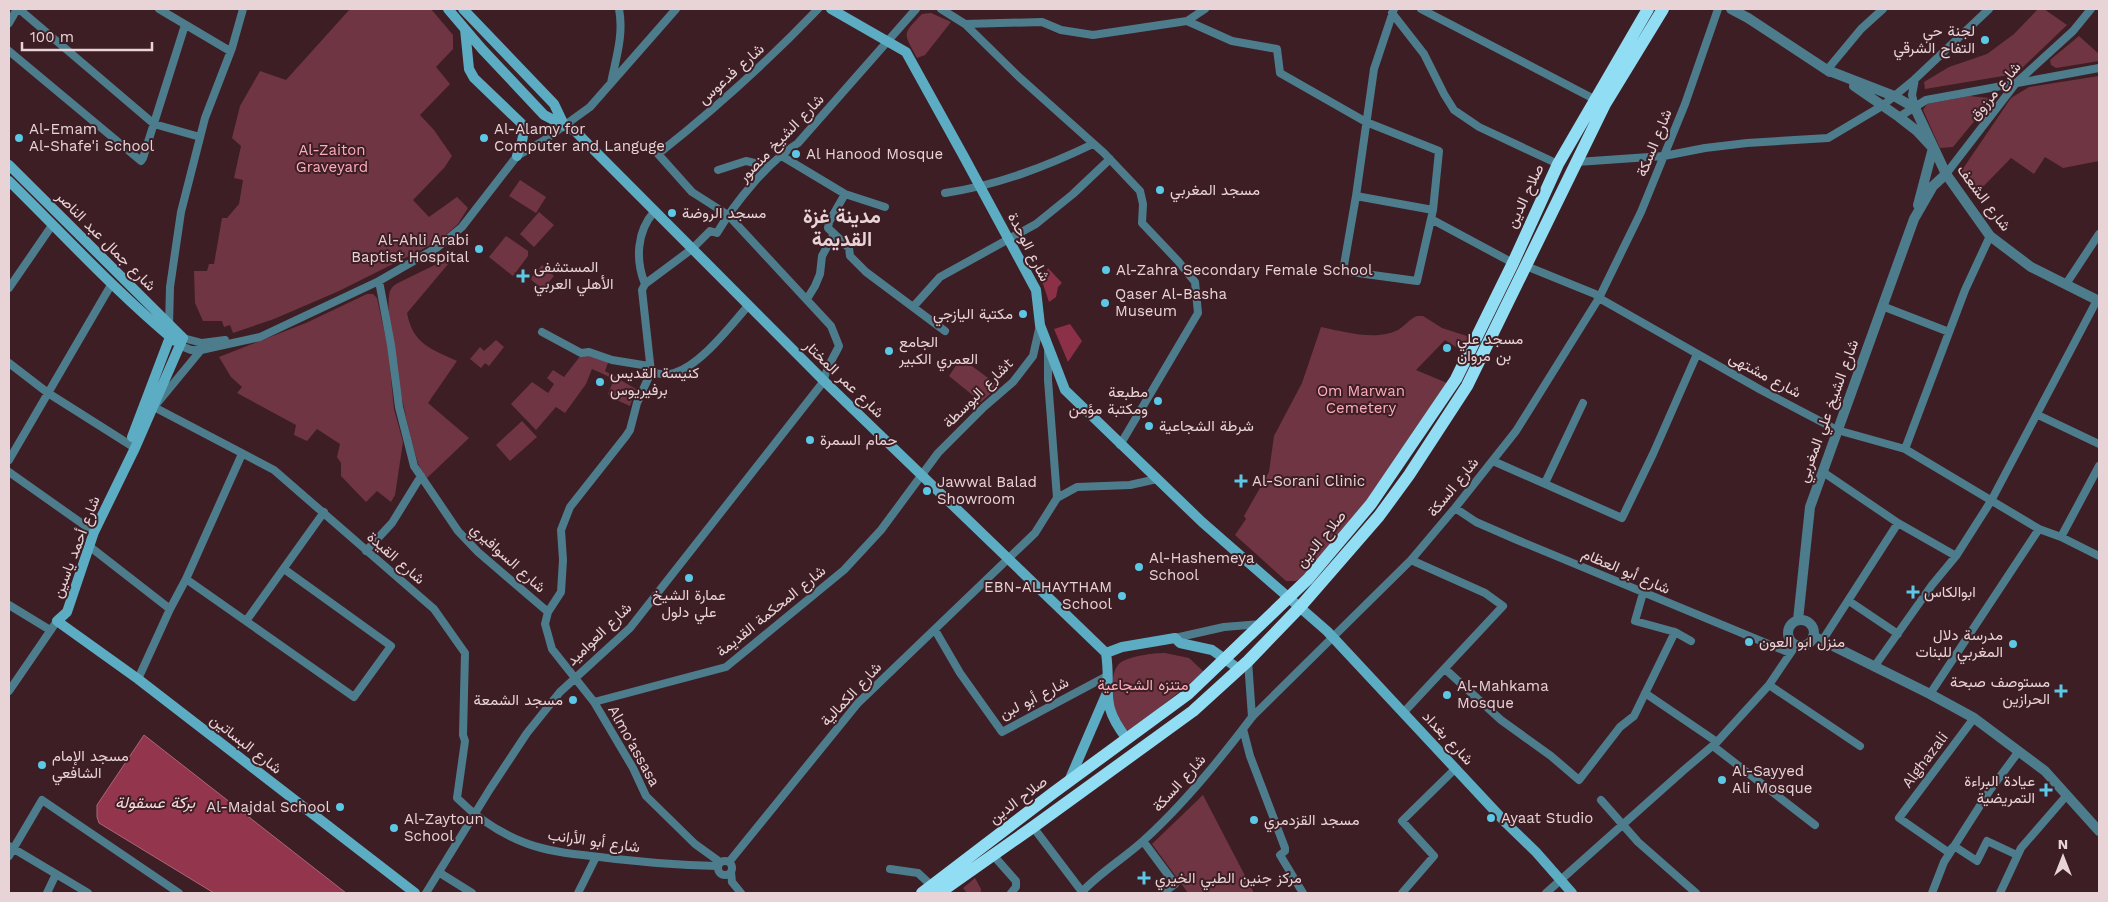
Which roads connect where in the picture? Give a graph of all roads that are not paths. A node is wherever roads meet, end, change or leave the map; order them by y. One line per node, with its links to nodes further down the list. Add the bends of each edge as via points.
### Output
1 (18, 9): 23 (street); 41 (street)
2 (159, 9): 25 (street)
3 (242, 9): 29 (street)
4 (448, 9): 26 (main road, شارع عمر المختار)
5 (463, 9): 42 (main road, شارع عمر المختار, via 554,104)
6 (620, 9): 34 (street, via 621,40)
7 (676, 9): 34 (street)
8 (818, 9): 46 (street, شارع فدعوس, via 783,46)
9 (832, 9): 27 (main road, شارع الوحدة)
10 (916, 9): 27 (street, شارع الشيخ منصور)
11 (940, 9): 24 (street)
12 (1205, 9): 22 (street)
13 (1421, 9): 36 (street)
14 (1648, 9): 36 (highway, صلاح الدين)
15 (1663, 9): 51 (highway, صلاح الدين, via 1605,104)
16 (1718, 9): 49 (street, شارع السكة)
17 (1731, 9): 31 (street)
18 (1883, 9): 31 (street)
19 (1989, 9): 32 (street)
20 (2091, 9): 33 (street, شارع مرزوق, via 2073,31)
21 (1393, 11): 40 (street, via 1374,69); 52 (street, via 1424,54 1454,110 1479,127)
22 (1187, 21): 24 (street, via 1093,36 1061,30 1042,22); 40 (street, via 1232,41 1277,49 1280,73)
23 (9, 23)
24 (965, 24): 44 (street)
25 (185, 26): 29 (street); 41 (street)
26 (465, 29): 42 (main road, شارع عمر المختار, via 544,114); 48 (main road, via 469,69 474,78 521,123 524,130)
27 (889, 41): 47 (street, شارع الشيخ منصور, via 798,143); 58 (main road, شارع الوحدة, via 906,52)
28 (9, 51): 41 (street, via 141,162)
29 (230, 52): 43 (street)
30 (2099, 68): 33 (street)
31 (1826, 70): 35 (street); 37 (street)
32 (1915, 79): 35 (street); 38 (street, via 1912,95)
33 (2016, 83): 38 (street, via 1926,100); 56 (street, شارع مرزوق)
34 (610, 85): 42 (street, via 590,107)
35 (1894, 96): 37 (street); 38 (street)
36 (1596, 100): 52 (highway, صلاح الدين)
37 (1882, 106): 39 (street); 49 (street, via 1828,138 1747,143)
38 (1915, 108): 39 (street); 45 (street, شارع الشعف)
39 (1899, 117): 45 (street, شارع الشعف)
40 (1366, 122): 61 (street); 65 (street, via 1439,151)
41 (154, 124): 43 (street)
42 (564, 125): 48 (street); 63 (main road, شارع عمر المختار, via 575,131)
43 (200, 138): 86 (street, via 181,212 170,287)
44 (1093, 144): 50 (street); 58 (street)
45 (1933, 148): 56 (street, شارع الشعف); 66 (street, شارع الشيخ علي المغربي)
46 (658, 154): 64 (street, شارع العواميد, via 692,192)
47 (780, 155): 54 (street, شارع الشيخ منصور); 60 (street)
48 (517, 156): 75 (street, via 462,227 438,247)
49 (1664, 156): 51 (street); 80 (street, شارع السكة)
50 (1110, 159): 71 (street, via 1060,206); 106 (street, via 1140,191 1142,223 1195,282 1198,299 1198,313)
51 (1577, 162): 74 (highway, صلاح الدين)
52 (1558, 164): 73 (highway, صلاح الدين)
53 (9, 165): 86 (main road, شارع جمال عبد الناصر)
54 (768, 166): 55 (street, via 746,161); 64 (street, شارع الشيخ منصور)
55 (718, 170)
56 (1946, 174): 66 (street, شارع الشيخ علي المغربي, via 1933,186); 70 (street, شارع الشعف)
57 (9, 181): 67 (main road, شارع جمال عبد الناصر)
58 (981, 188): 59 (street); 71 (main road, شارع الوحدة)
59 (945, 193)
60 (845, 194): 62 (street); 68 (street, via 829,222 828,228)
61 (1356, 196): 65 (street); 65 (street, via 1343,271 1417,281)
62 (885, 207)
63 (654, 212): 72 (main road, شارع عمر المختار); 76 (street, via 646,222 640,243 641,273)
64 (728, 214): 72 (street, شارع الشيخ منصور, via 717,233 710,231); 81 (street, شارع العواميد)
65 (1432, 215): 73 (street)
66 (1914, 219): 84 (street, شارع الشيخ علي المغربي)
67 (53, 224): 78 (main road, شارع جمال عبد الناصر); 79 (street)
68 (834, 234): 81 (street, via 822,256 820,274); 85 (street, via 866,272)
69 (2099, 234): 77 (street)
70 (1990, 236): 77 (street, شارع الشعف, via 2031,267); 90 (street)
71 (1009, 240): 85 (street, via 940,277); 87 (main road, شارع الوحدة, via 1036,290)
72 (692, 249): 76 (street); 83 (main road, شارع عمر المختار)
73 (1514, 262): 137 (highway, صلاح الدين, via 1451,387 1371,504 1308,579)
74 (1526, 266): 80 (street, شارع مشتهى); 137 (highway, صلاح الدين, via 1467,386 1409,475 1379,516)
75 (379, 281): 92 (street); 116 (street, شارع السوافيري, via 399,407 414,466)
76 (645, 284): 98 (street, via 642,290)
77 (2066, 284): 82 (street, شارع الشعف)
78 (110, 285): 91 (main road, شارع جمال عبد الناصر); 100 (street)
79 (9, 288)
80 (1599, 298): 96 (street, شارع مشتهى); 111 (street, شارع السكة, via 1516,431)
81 (807, 300): 99 (street, شارع العواميد, via 831,326 839,346 825,372)
82 (2098, 301): 103 (street)
83 (748, 306): 98 (street, via 703,355 690,364 675,373); 99 (main road, شارع عمر المختار)
84 (1882, 306): 90 (street); 104 (street, شارع الشيخ علي المغربي)
85 (913, 307): 88 (street)
86 (169, 324): 91 (street); 93 (main road, شارع جمال عبد الناصر)
87 (1040, 325): 94 (main road, شارع الوحدة); 115 (street, شارع البوسطةt, via 1033,356 1013,382 938,452)
88 (945, 331)
89 (542, 332): 98 (street, via 581,353 589,352)
90 (1949, 332): 108 (street)
91 (170, 337): 93 (main road, شارع جمال عبد الناصر); 107 (main road, شارع أحمد ياسين)
92 (260, 337): 93 (street); 95 (street)
93 (182, 342): 95 (street, via 191,350); 102 (main road, شارع أحمد ياسين)
94 (1048, 346): 106 (main road, شارع الوحدة, via 1065,390); 119 (street)
95 (201, 350): 102 (street)
96 (1697, 354): 104 (street, شارع مشتهى); 118 (street, via 1622,518)
97 (9, 363): 100 (street)
98 (650, 369): 140 (street, via 630,430 567,514 562,530 561,592)
99 (824, 381): 115 (main road, شارع عمر المختار); 160 (street, شارع العواميد, via 630,628)
100 (48, 393): 107 (street); 110 (street)
101 (1583, 403): 118 (street)
102 (154, 407): 107 (main road, شارع أحمد ياسين); 109 (street, شارع القيدة)
103 (2038, 415): 105 (street); 120 (street)
104 (1837, 430): 108 (street, شارع مشتهى); 114 (street, شارع الشيخ علي المغربي)
105 (2099, 444)
106 (1120, 445): 117 (main road, شارع الوحدة)
107 (132, 446): 125 (main road, شارع أحمد ياسين)
108 (1904, 449): 120 (street, شارع مشتهى)
109 (242, 454): 122 (street, شارع القيدة, via 274,470); 134 (street)
110 (9, 460)
111 (1493, 460): 118 (street); 121 (street, شارع السكة)
112 (2099, 466): 126 (street)
113 (9, 472): 125 (street)
114 (1823, 472): 123 (street); 141 (street, شارع الشيخ علي المغربي, via 1810,507)
115 (921, 474): 131 (main road, شارع عمر المختار); 168 (street, شارع المحكمة القديمة, via 881,530 844,570 726,668)
116 (421, 476): 128 (street, via 392,523); 140 (street, شارع السوافيري, via 458,531)
117 (1157, 479): 119 (street, via 1130,485 1077,487); 137 (main road, شارع الوحدة)
118 (1545, 483)
119 (1057, 498): 131 (street, شارع الكمالية, via 1035,533)
120 (1991, 501): 124 (street, شارع مشتهى); 129 (street)
121 (1455, 508): 132 (street, شارع السكة); 135 (street, شارع أبو العظام, via 1476,522)
122 (324, 512): 128 (street, شارع القيدة); 133 (street)
123 (1898, 523): 129 (street); 136 (street)
124 (2039, 529): 126 (street, شارع مشتهى); 167 (street)
125 (93, 530): 127 (main road, شارع أحمد ياسين); 142 (main road, شارع أحمد ياسين)
126 (2061, 537): 130 (street, شارع مشتهى)
127 (89, 546): 139 (street); 142 (main road, شارع أحمد ياسين, via 67,612)
128 (366, 550): 181 (street, شارع القيدة, via 434,609 464,653 465,741 457,798)
129 (1956, 556): 148 (street, via 1932,584)
130 (2099, 556)
131 (1009, 560): 146 (street, شارع الكمالية); 154 (main road, شارع عمر المختار)
132 (1411, 560): 149 (street, شارع السكة); 158 (street, via 1485,593 1503,606)
133 (284, 569): 143 (street); 143 (street, via 392,646 354,697)
134 (186, 579): 139 (street); 143 (street)
135 (1643, 593): 147 (street, via 1635,621); 153 (street, شارع أبو العظام)
136 (1848, 600): 148 (street); 151 (street)
137 (1294, 602): 144 (highway, صلاح الدين); 149 (main road, شارع بغداد); 156 (highway, صلاح الدين)
138 (9, 605): 145 (street)
139 (170, 609): 161 (street)
140 (548, 612): 160 (street, شارع السوافيري, via 545,624 552,649)
141 (1798, 620): 151 (street, via 1810,624); 153 (street, via 1791,624 1788,632)
142 (57, 621): 145 (street); 161 (main road, شارع البساتين)
143 (246, 621)
144 (1262, 624): 150 (street, via 1224,627); 155 (highway, صلاح الدين)
145 (50, 630): 162 (street)
146 (935, 630): 159 (street, شارع أبو لبن, via 960,673 1002,732); 192 (street, شارع الكمالية, via 858,703)
147 (1675, 632): 152 (street); 165 (street)
148 (1898, 634): 157 (street)
149 (1332, 637): 169 (main road, شارع بغداد); 170 (street, شارع السكة)
150 (1175, 638): 154 (main road); 155 (main road, via 1180,643 1212,650)
151 (1818, 639): 153 (street); 157 (street)
152 (1691, 641)
153 (1793, 649): 163 (street)
154 (1106, 653): 159 (main road)
155 (1225, 659): 156 (main road); 173 (highway, صلاح الدين, via 1188,694)
156 (1243, 665): 170 (street); 184 (highway, صلاح الدين, via 1192,711)
157 (1874, 667): 167 (street)
158 (1445, 669): 165 (street, via 1510,728 1579,780 1620,727 1634,716); 169 (street)
159 (1107, 676): 166 (main road)
160 (574, 678): 168 (street, Almo'assasa); 181 (street, شارع العواميد, via 527,733)
161 (138, 679): 203 (main road, شارع البساتين)
162 (12, 681): 164 (street)
163 (1769, 685): 174 (street); 175 (street)
164 (9, 692)
165 (1645, 693): 174 (street)
166 (1106, 694): 173 (main road, via 1111,716); 178 (main road)
167 (1930, 694): 171 (street)
168 (594, 702): 193 (street, Almo'assasa, via 646,796)
169 (1404, 712): 177 (main road, شارع بغداد)
170 (1252, 717): 172 (street, شارع السكة)
171 (1974, 718): 176 (street); 187 (street, Alghazali, via 1899,818 1948,852)
172 (1243, 729): 186 (street, شارع السكة, via 1177,808); 211 (street, via 1285,851 1280,856)
173 (1126, 739): 178 (highway, صلاح الدين)
174 (1715, 744): 182 (street); 183 (street)
175 (1860, 746)
176 (2019, 751): 179 (street); 187 (street)
177 (1456, 768): 198 (main road, شارع بغداد); 212 (street, via 1402,821 1434,856)
178 (1069, 781): 199 (highway, صلاح الدين)
179 (2068, 795): 185 (street); 190 (street)
180 (1601, 800): 182 (street)
181 (474, 815): 191 (street, شارع أبو الأرانب, via 525,843); 195 (street, شارع العواميد)
182 (1622, 824): 198 (street); 215 (street)
183 (1815, 825)
184 (1033, 828): 189 (highway, صلاح الدين); 209 (street)
185 (2099, 831)
186 (1143, 841): 209 (street, شارع السكة); 210 (street, via 1175,884)
187 (1954, 846): 190 (street, via 1977,861 1987,841); 216 (street)
188 (10, 850): 197 (street); 202 (street, via 42,800)
189 (993, 855): 199 (highway, صلاح الدين); 208 (street, via 1016,881)
190 (2017, 855): 217 (street)
191 (596, 857): 193 (street, شارع أبو الأرانب, via 664,864); 206 (street)
192 (729, 862): 193 (street, via 724,860); 196 (street)
193 (718, 864): 196 (street, via 718,871 722,874)
194 (890, 869): 199 (street, via 918,873)
195 (440, 872): 204 (street, شارع العواميد); 205 (street)
196 (731, 872): 207 (street, via 732,882)
197 (56, 874): 200 (street); 201 (street)
198 (1560, 880): 213 (street); 214 (main road, شارع بغداد)
199 (931, 891)
200 (47, 893)
201 (88, 893)
202 (179, 893)
203 (415, 893)
204 (426, 893)
205 (472, 893)
206 (578, 893)
207 (741, 893)
208 (1011, 893)
209 (1082, 893)
210 (1163, 893)
211 (1303, 893)
212 (1402, 893)
213 (1546, 893)
214 (1572, 893)
215 (1696, 893)
216 (1932, 893)
217 (2000, 893)

